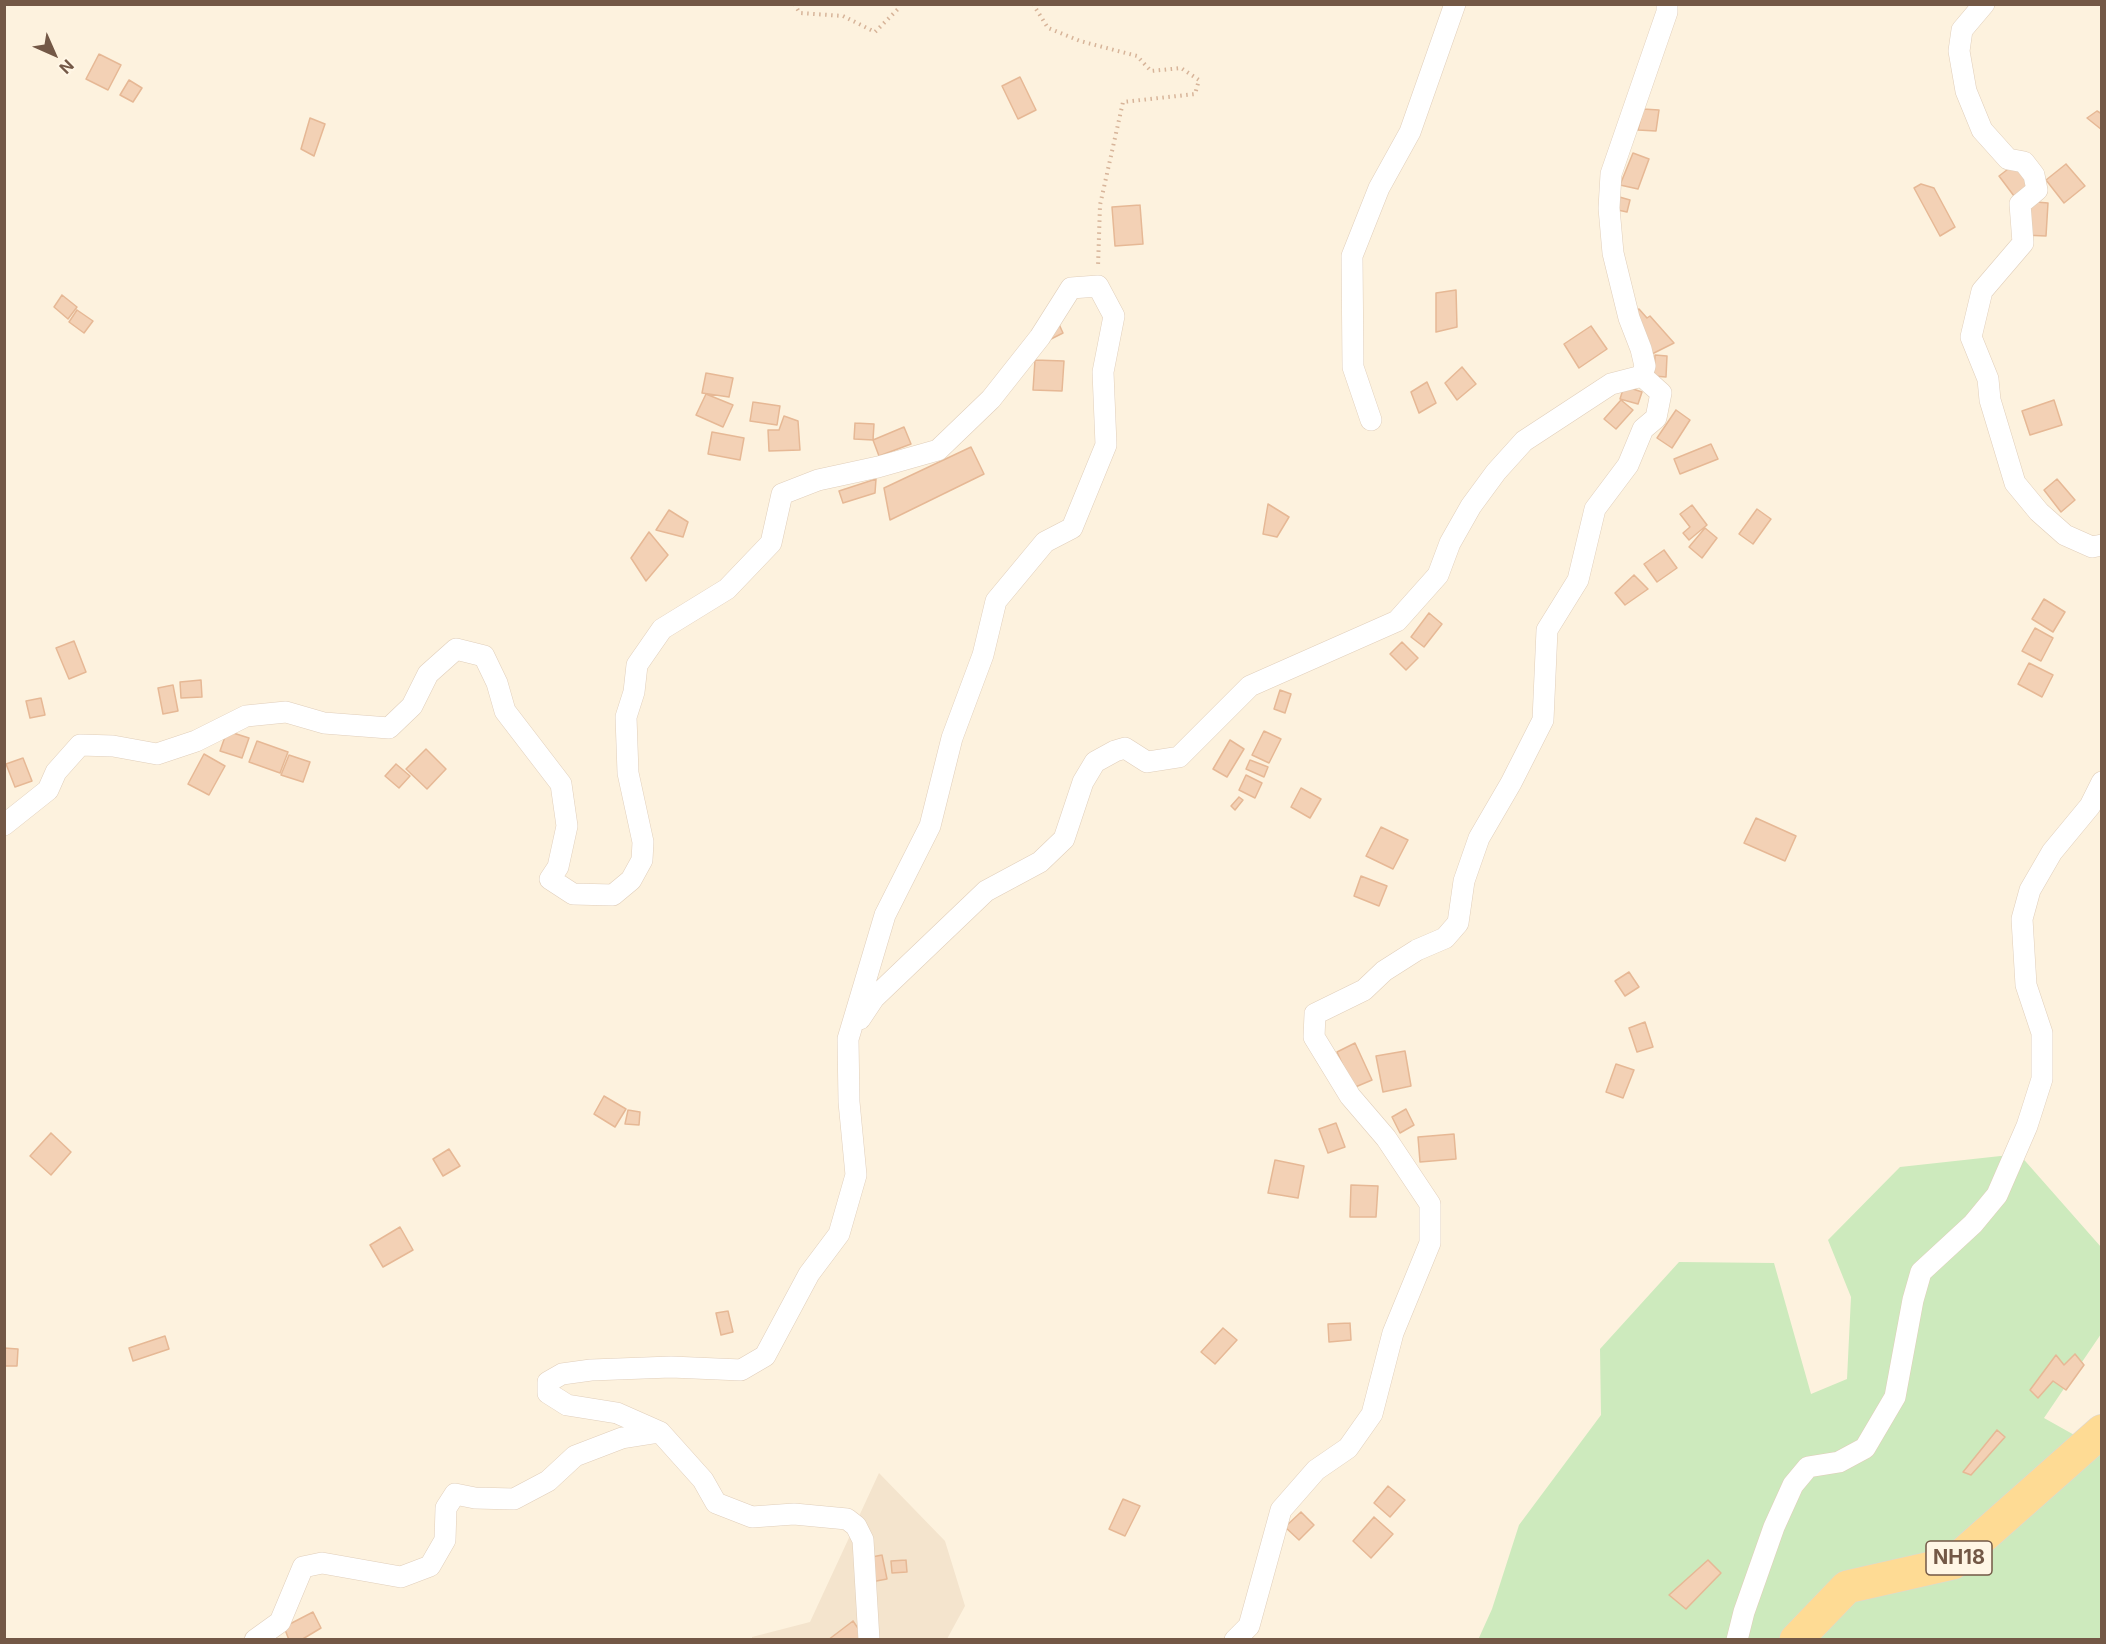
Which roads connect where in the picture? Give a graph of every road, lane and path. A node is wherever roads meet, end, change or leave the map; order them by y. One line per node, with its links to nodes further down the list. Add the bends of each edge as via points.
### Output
1 (794, 4): 2 (path, via 800,14 843,16 875,32)
2 (899, 4)
3 (1033, 4): 7 (path, via 1048,28 1137,56 1150,71 1181,68 1199,80 1195,94 1123,102 1100,205)
4 (1455, 4): 9 (street, via 1410,132 1379,188 1352,256 1353,367)
5 (1667, 4): 8 (street, via 1611,174 1613,253 1645,366)
6 (1984, 4): 10 (street, via 1962,30 1959,51 1966,91 1982,130 2008,159 2024,162 2034,175 2037,190 2020,204 2023,243 1982,291 1971,337 1988,379 1990,400 2015,483 2065,535 2092,547)
7 (1098, 286): 12 (street, via 1071,288 1040,337 991,399 938,450 818,480 782,494 771,543 728,589 662,629 637,665 626,717 628,773 643,842 642,860 630,880 613,895 573,894 550,879 558,867 567,826 561,784 505,711 484,656 456,649 428,674 412,706 389,728 324,723 286,712 246,716 196,741 157,754 80,745 56,772 48,790); 13 (street, via 1114,316 1103,372 1106,446 1072,528 1045,542 996,601 983,655 952,738 930,826 885,915)
8 (1642, 376): 13 (street, via 1611,384 1524,441 1472,506 1450,543 1438,575 1397,621 1250,686 1179,757 1147,762 1125,748 1095,762 1083,782 1064,839 1040,862 986,891 873,998); 18 (street, via 1661,393 1656,418 1643,429 1628,465 1595,510 1578,580 1547,630 1543,720 1479,837 1464,881 1458,923 1445,938 1384,971 1364,990 1315,1014 1314,1037 1350,1096 1386,1138 1430,1204 1430,1243 1393,1333 1372,1414 1348,1448 1316,1470 1281,1510 1249,1626)
9 (1371, 420)
10 (2102, 545)
11 (2102, 782): 19 (street, via 2090,806 2052,852 2030,890 2022,919 2026,985 2042,1033 2042,1079 2027,1126 1997,1196 1921,1272 1895,1397 1864,1448 1839,1462 1808,1467 1793,1485 1774,1527)
12 (4, 825)
13 (848, 1039): 15 (street, via 856,1175 839,1234 809,1274 765,1356 741,1370 591,1370 562,1374 548,1382 548,1393 567,1405 617,1413)
14 (2102, 1431): 20 (main road, NH18, via 1953,1563 1847,1587)
15 (660, 1432): 16 (street, via 622,1438 575,1456 548,1481 514,1498 455,1494 446,1508 445,1540 430,1566 401,1576 322,1563 303,1567 280,1622); 17 (street, via 703,1480 716,1503 752,1517 794,1514 847,1519 856,1526 863,1539)
16 (255, 1640)
17 (869, 1640)
18 (1234, 1640)
19 (1737, 1640)
20 (1796, 1640)

